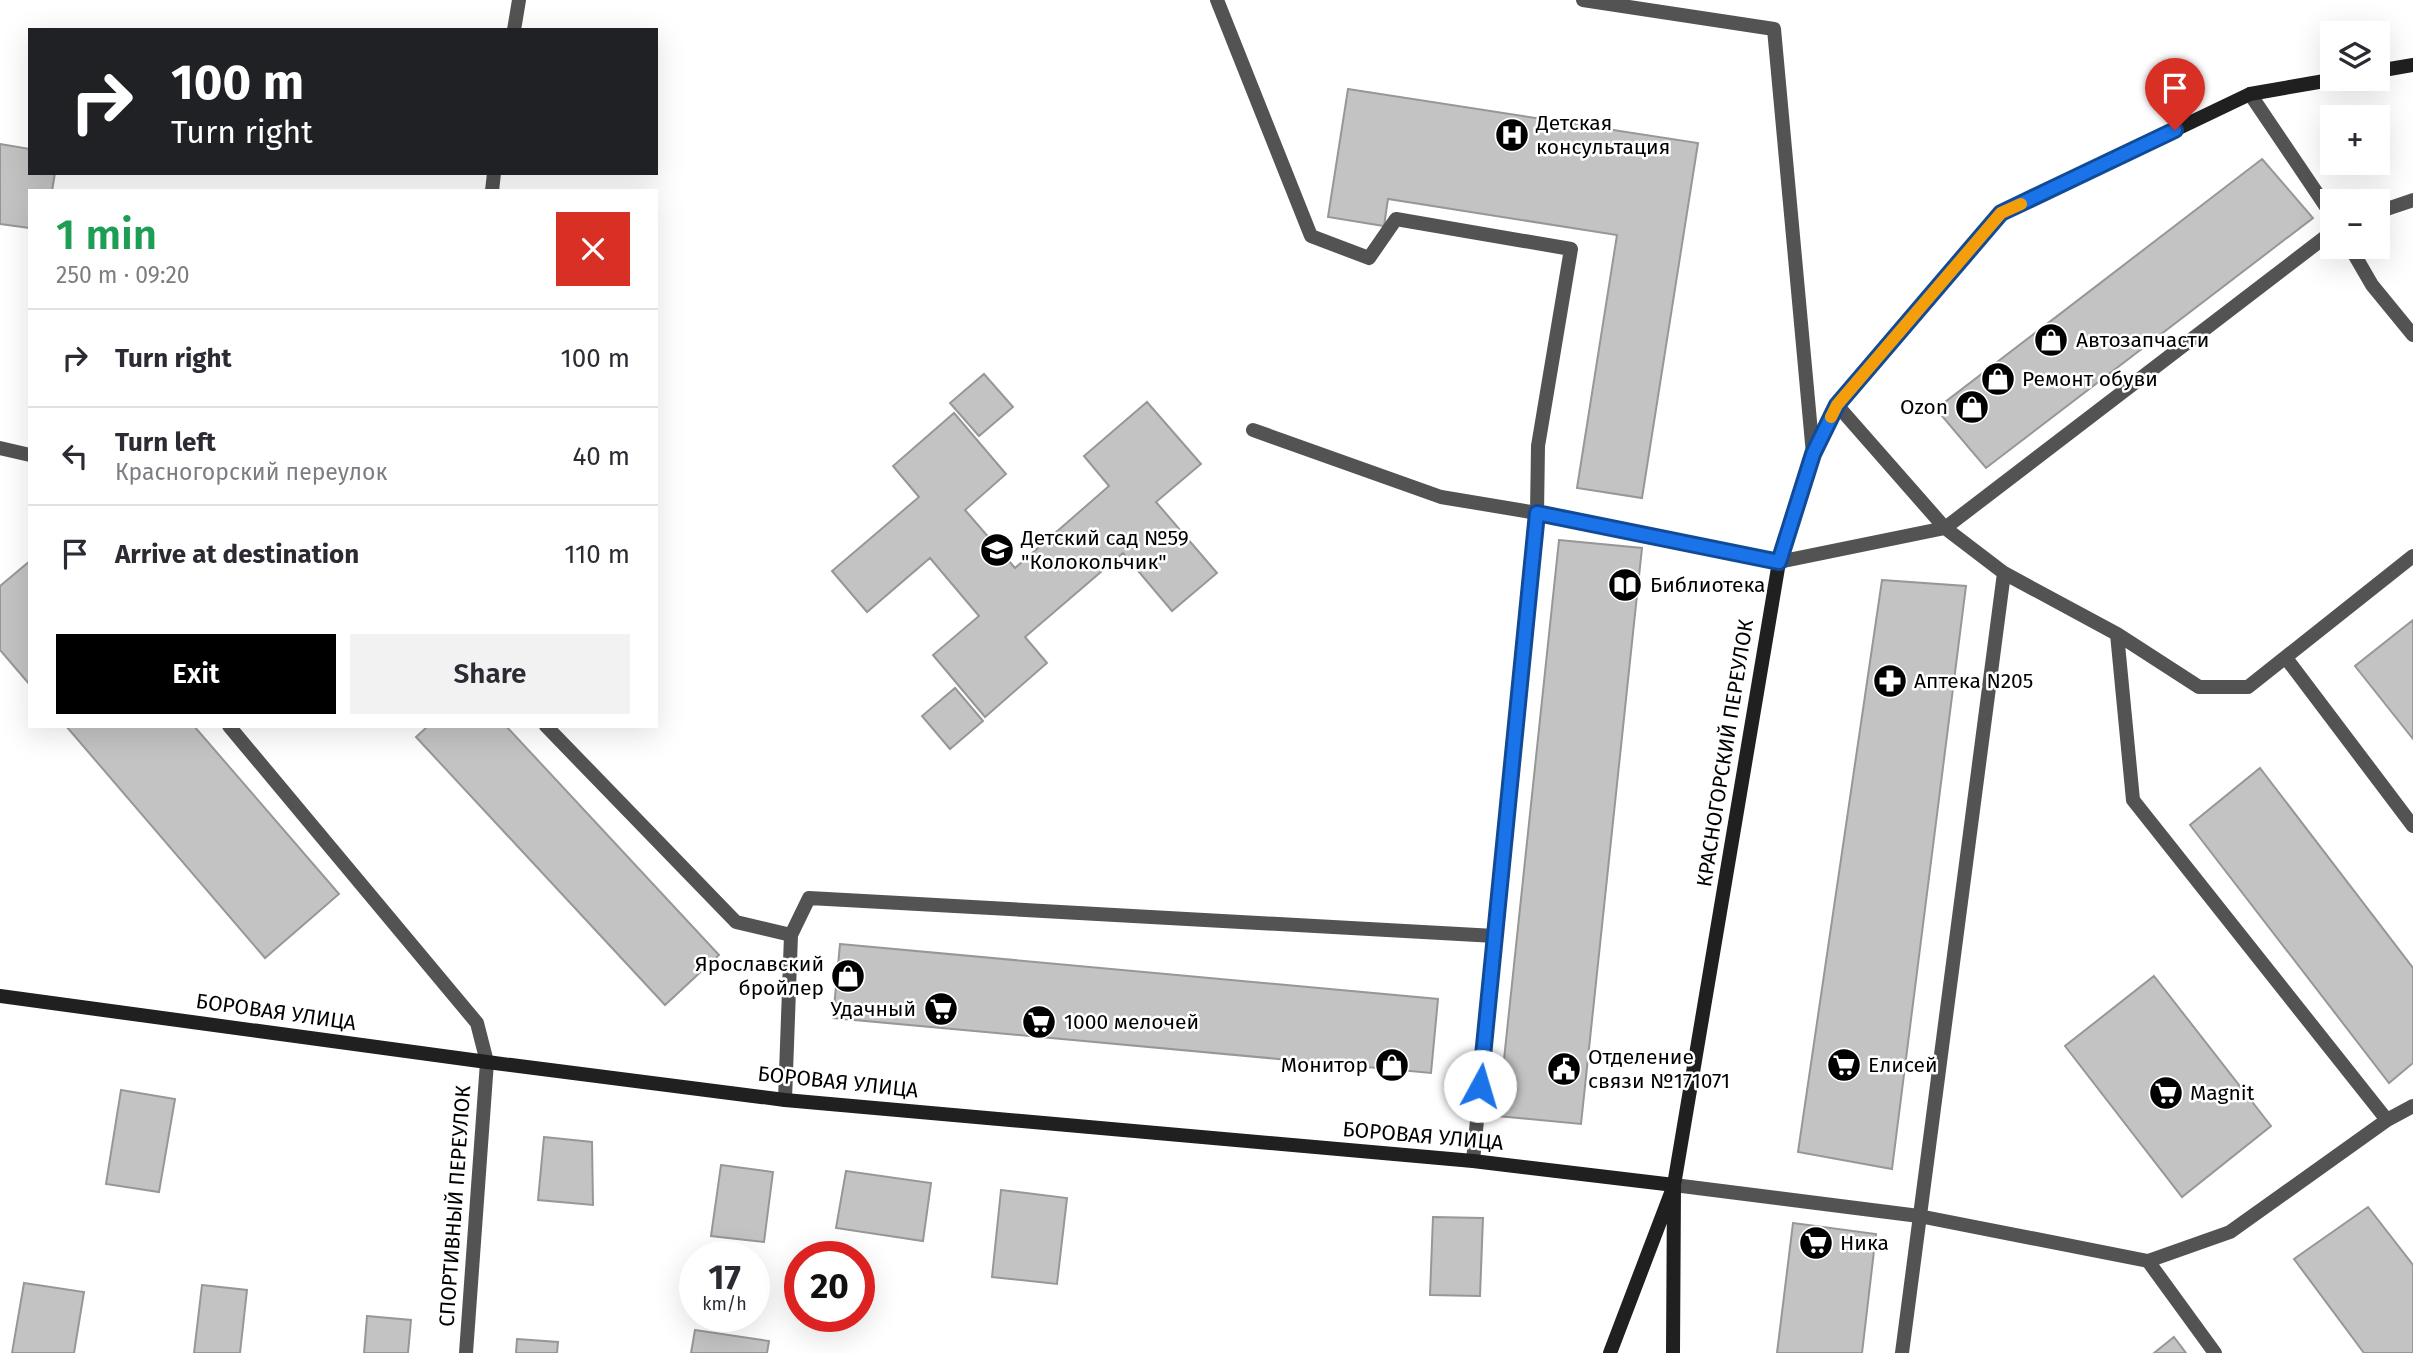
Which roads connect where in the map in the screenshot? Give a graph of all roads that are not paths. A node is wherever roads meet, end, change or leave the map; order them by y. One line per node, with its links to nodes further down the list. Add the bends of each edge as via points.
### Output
1 (519, 0): 4 (street)
2 (1217, 0): 20 (street, via 1311,236 1369,258 1396,219 1571,249 1538,446)
3 (1583, 0): 18 (street, via 1774,29)
4 (514, 28)
5 (2413, 65): 6 (main road)
6 (2390, 69)
7 (2320, 82): 8 (main road, КРАСНОГОРСКИЙ ПЕРЕУЛОК)
8 (2250, 94): 9 (street); 15 (main road, КРАСНОГОРСКИЙ ПЕРЕУЛОК, via 2001,213)
9 (2320, 198)
10 (2413, 200): 11 (street)
11 (2390, 208)
12 (2320, 241): 21 (street)
13 (2357, 259): 14 (street)
14 (2413, 335)
15 (1837, 405): 18 (main road, КРАСНОГОРСКИЙ ПЕРЕУЛОК); 21 (street)
16 (1253, 430): 20 (street, via 1441,497)
17 (0, 448): 19 (street)
18 (1813, 454): 23 (main road, КРАСНОГОРСКИЙ ПЕРЕУЛОК)
19 (28, 455)
20 (1537, 513): 23 (street); 31 (street)
21 (1945, 528): 23 (street); 24 (street)
22 (2413, 556): 26 (street)
23 (1779, 562): 38 (main road, КРАСНОГОРСКИЙ ПЕРЕУЛОК)
24 (2004, 573): 25 (street); 39 (street)
25 (2117, 634): 26 (street, via 2199,687 2248,687); 36 (street, via 2133,800)
26 (2286, 658): 29 (street)
27 (231, 728): 33 (street, СПОРТИВНЫЙ ПЕРЕУЛОК, via 477,1023)
28 (548, 728): 30 (street, via 736,922)
29 (2413, 826)
30 (791, 936): 31 (street, via 808,898); 34 (street)
31 (1495, 936): 37 (street)
32 (0, 996): 33 (main road, БОРОВАЯ УЛИЦА)
33 (487, 1062): 34 (main road, БОРОВАЯ УЛИЦА); 41 (street, СПОРТИВНЫЙ ПЕРЕУЛОК)
34 (785, 1100): 37 (main road, БОРОВАЯ УЛИЦА)
35 (2413, 1106): 36 (street)
36 (2387, 1120): 40 (street, via 2230,1232)
37 (1473, 1161): 38 (main road, БОРОВАЯ УЛИЦА)
38 (1674, 1185): 39 (street); 42 (main road, КРАСНОГОРСКИЙ ПЕРЕУЛОК); 43 (main road, КРАСНОГОРСКИЙ ПЕРЕУЛОК)
39 (1919, 1216): 40 (street); 44 (street)
40 (2148, 1261): 45 (street)
41 (466, 1353)
42 (1610, 1353)
43 (1673, 1353)
44 (1902, 1353)
45 (2215, 1353)

